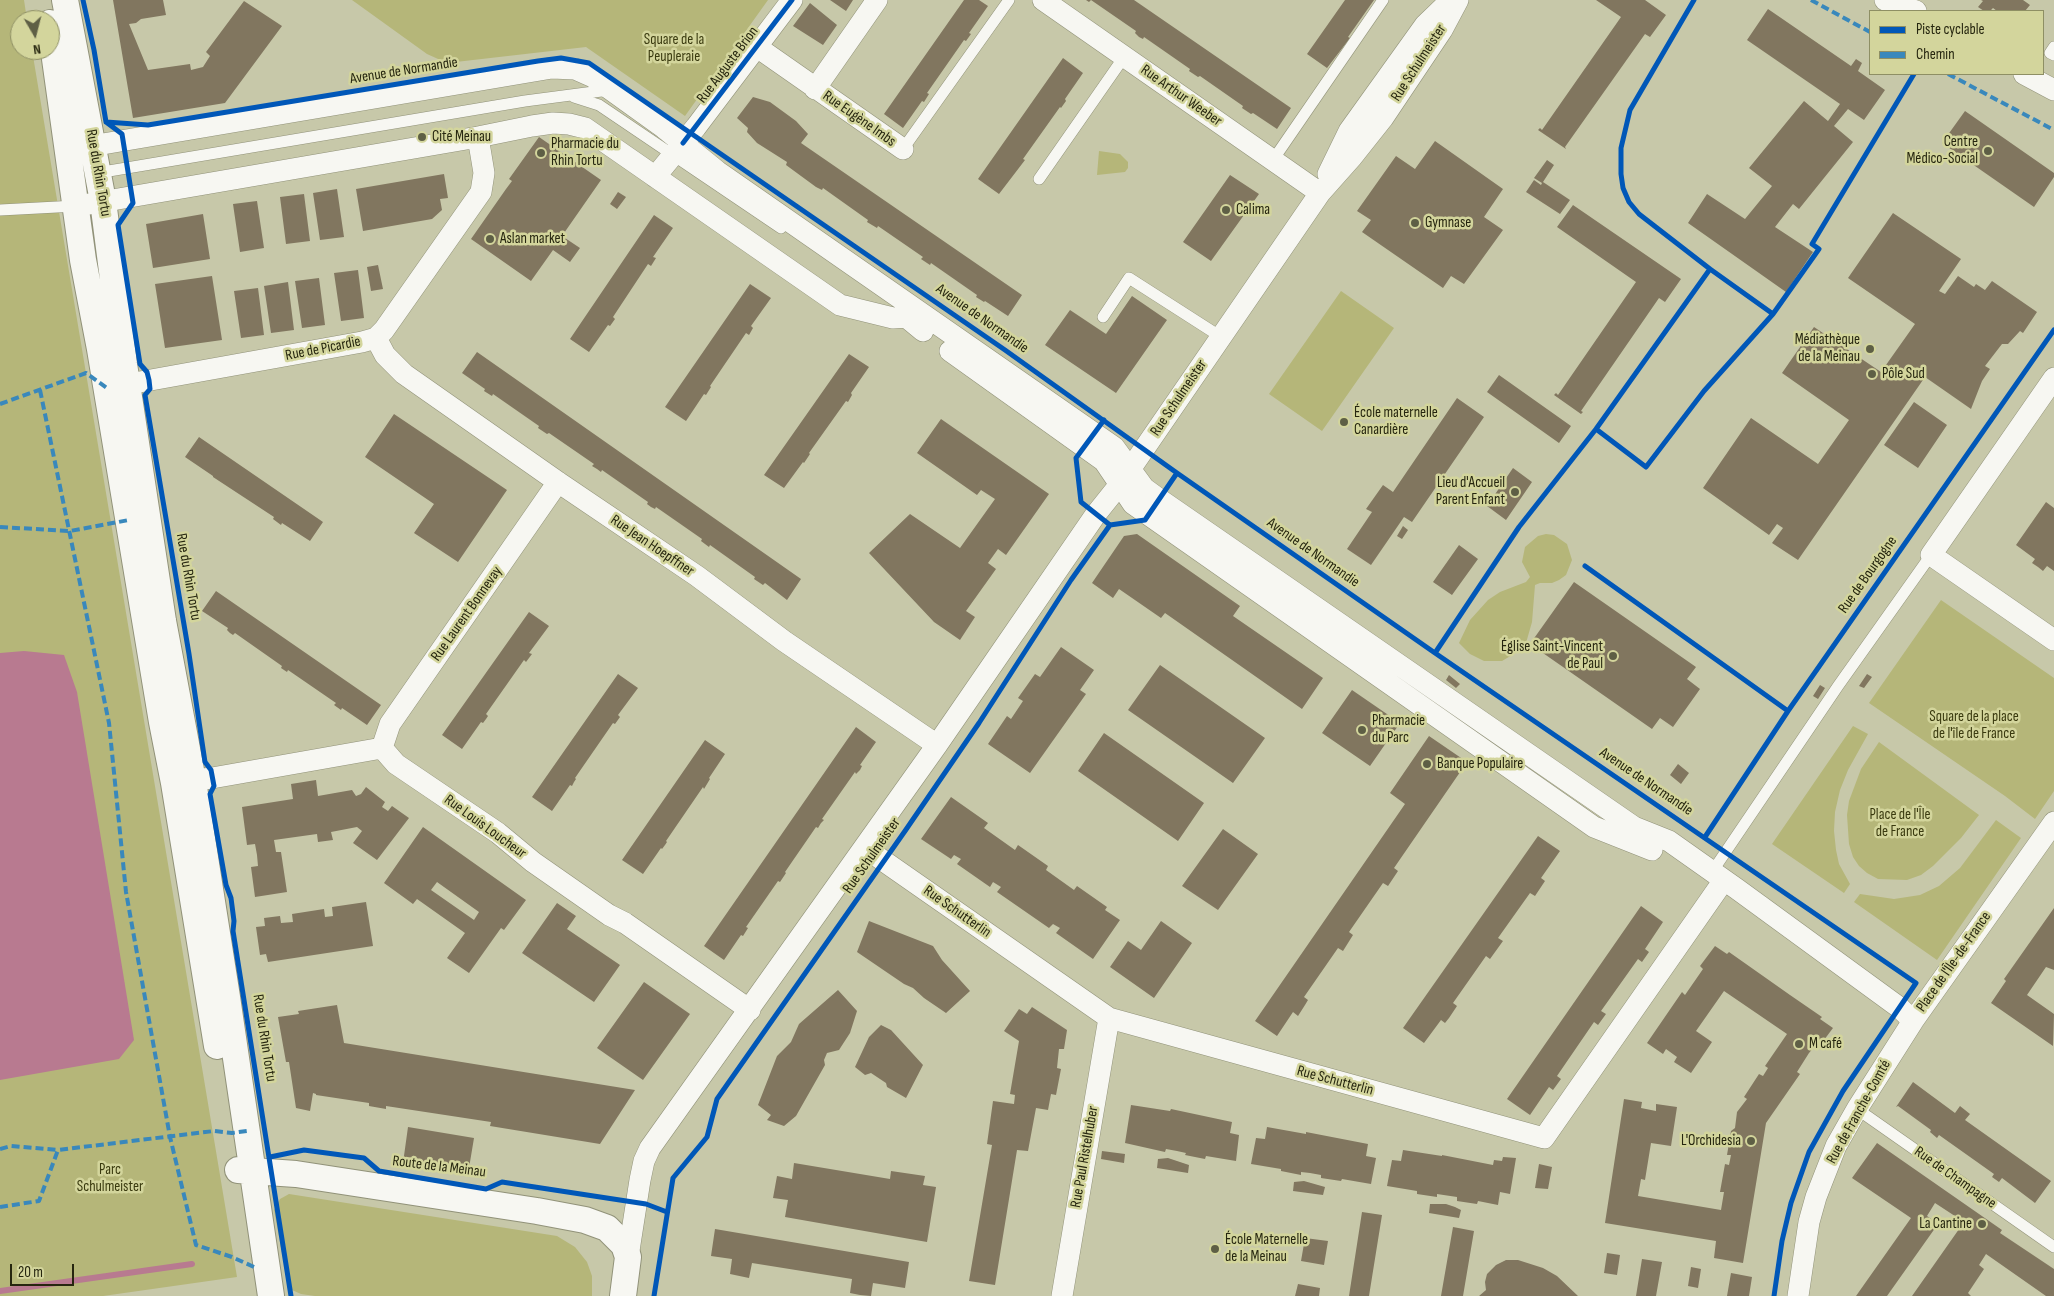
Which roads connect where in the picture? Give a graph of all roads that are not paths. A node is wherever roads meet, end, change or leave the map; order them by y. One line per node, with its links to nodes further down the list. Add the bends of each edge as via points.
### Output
1 (66, 0): 22 (street, Rue du Rhin Tortu)
2 (792, 0): 11 (street, Rue Auguste Brion)
3 (877, 0): 17 (street, Rue Eugène Imbs)
4 (1009, 0): 24 (lane)
5 (1043, 0): 14 (street, Rue Arthur Weeber)
6 (1383, 0): 25 (lane)
7 (1452, 0): 29 (street, Rue Schulmeister, via 1425,25 1348,130)
8 (1458, 0): 29 (street, Rue Schulmeister, via 1442,30 1383,118)
9 (1885, 0): 10 (street)
10 (1913, 10)
11 (757, 47): 17 (street, Rue Eugène Imbs); 23 (street, Rue Auguste Brion)
12 (2054, 47): 13 (lane, via 2050,53)
13 (2054, 55)
14 (1124, 56): 25 (street, Rue Arthur Weeber); 28 (lane)
15 (59, 60): 22 (street, Rue du Rhin Tortu)
16 (2026, 75): 19 (street)
17 (815, 89): 24 (street, Rue Eugène Imbs)
18 (610, 90): 20 (lane, Avenue de Normandie); 22 (street, Avenue de Normandie, via 575,69 552,68); 23 (street, Avenue de Normandie)
19 (2054, 90)
20 (554, 97): 23 (lane, Avenue de Normandie, via 578,97 598,105); 26 (lane, Avenue de Normandie)
21 (478, 137): 27 (street, via 532,126 569,124 584,128); 30 (street); 36 (street, Rue de Picardie, via 484,173 481,192)
22 (81, 148): 26 (street, Rue du Rhin Tortu)
23 (678, 149): 27 (street, Rue Auguste Brion); 33 (lane, Avenue de Normandie); 39 (street, Avenue de Normandie, via 725,176 1114,448)
24 (903, 150)
25 (1273, 160): 29 (street, Rue Arthur Weeber)
26 (85, 175): 30 (street, Rue du Rhin Tortu); 31 (street, Rue du Rhin Tortu)
27 (655, 177): 33 (street, via 840,305 893,318)
28 (1039, 179)
29 (1320, 192): 35 (street, Rue Schulmeister)
30 (103, 202): 31 (street); 38 (street, Rue du Rhin Tortu)
31 (76, 206): 32 (lane); 38 (street, Rue du Rhin Tortu, via 83,260)
32 (0, 210)
33 (906, 317): 39 (street, Avenue de Normandie)
34 (1103, 317): 35 (lane, via 1129,278)
35 (1221, 337): 39 (street, Rue Schulmeister)
36 (376, 338): 38 (street, Rue de Picardie); 40 (street, Rue Jean Hoepffner, via 385,355 404,374)
37 (2054, 378): 41 (street)
38 (117, 386): 45 (street, Rue du Rhin Tortu, via 163,621)
39 (1125, 476): 43 (street, Rue Schulmeister); 48 (street, Avenue de Normandie, via 1133,504 1594,827 1661,853 1699,873)
40 (558, 482): 43 (street, Rue Jean Hoepffner); 44 (street, Rue Laurent Bonnevay, via 390,724)
41 (1931, 555): 42 (street); 48 (lane, via 1834,692)
42 (2054, 640)
43 (937, 746): 47 (street, Rue Schulmeister)
44 (382, 748): 45 (street); 49 (street, Rue Louis Loucheur, via 396,764 498,833 533,862)
45 (184, 782): 53 (street, Rue du Rhin Tortu)
46 (2054, 822): 51 (street, Place de l'Île-de-France)
47 (864, 848): 49 (street, Rue Schulmeister); 50 (street, Rue Schutterlin)
48 (1718, 876): 50 (street, Rue Schutterlin, via 1544,1138); 51 (street, Place de l'Île-de-France, via 1900,1008)
49 (750, 1010): 55 (street, Rue Schulmeister, via 650,1148 640,1180)
50 (1110, 1018): 59 (street, Rue Paul Ristelhuber)
51 (1913, 1021): 52 (street, Rue de Franche-Comté)
52 (1857, 1110): 54 (lane, Rue de Champagne); 60 (street, Rue de Franche-Comté, via 1836,1146 1816,1197)
53 (245, 1171): 55 (street, Route de la Meinau, via 296,1174 585,1220 607,1228 624,1245); 56 (street, Rue du Rhin Tortu); 57 (street, Rue du Rhin Tortu)
54 (2052, 1242)
55 (628, 1257): 58 (street)
56 (258, 1296)
57 (271, 1296)
58 (623, 1296)
59 (1062, 1296)
60 (1798, 1296)

